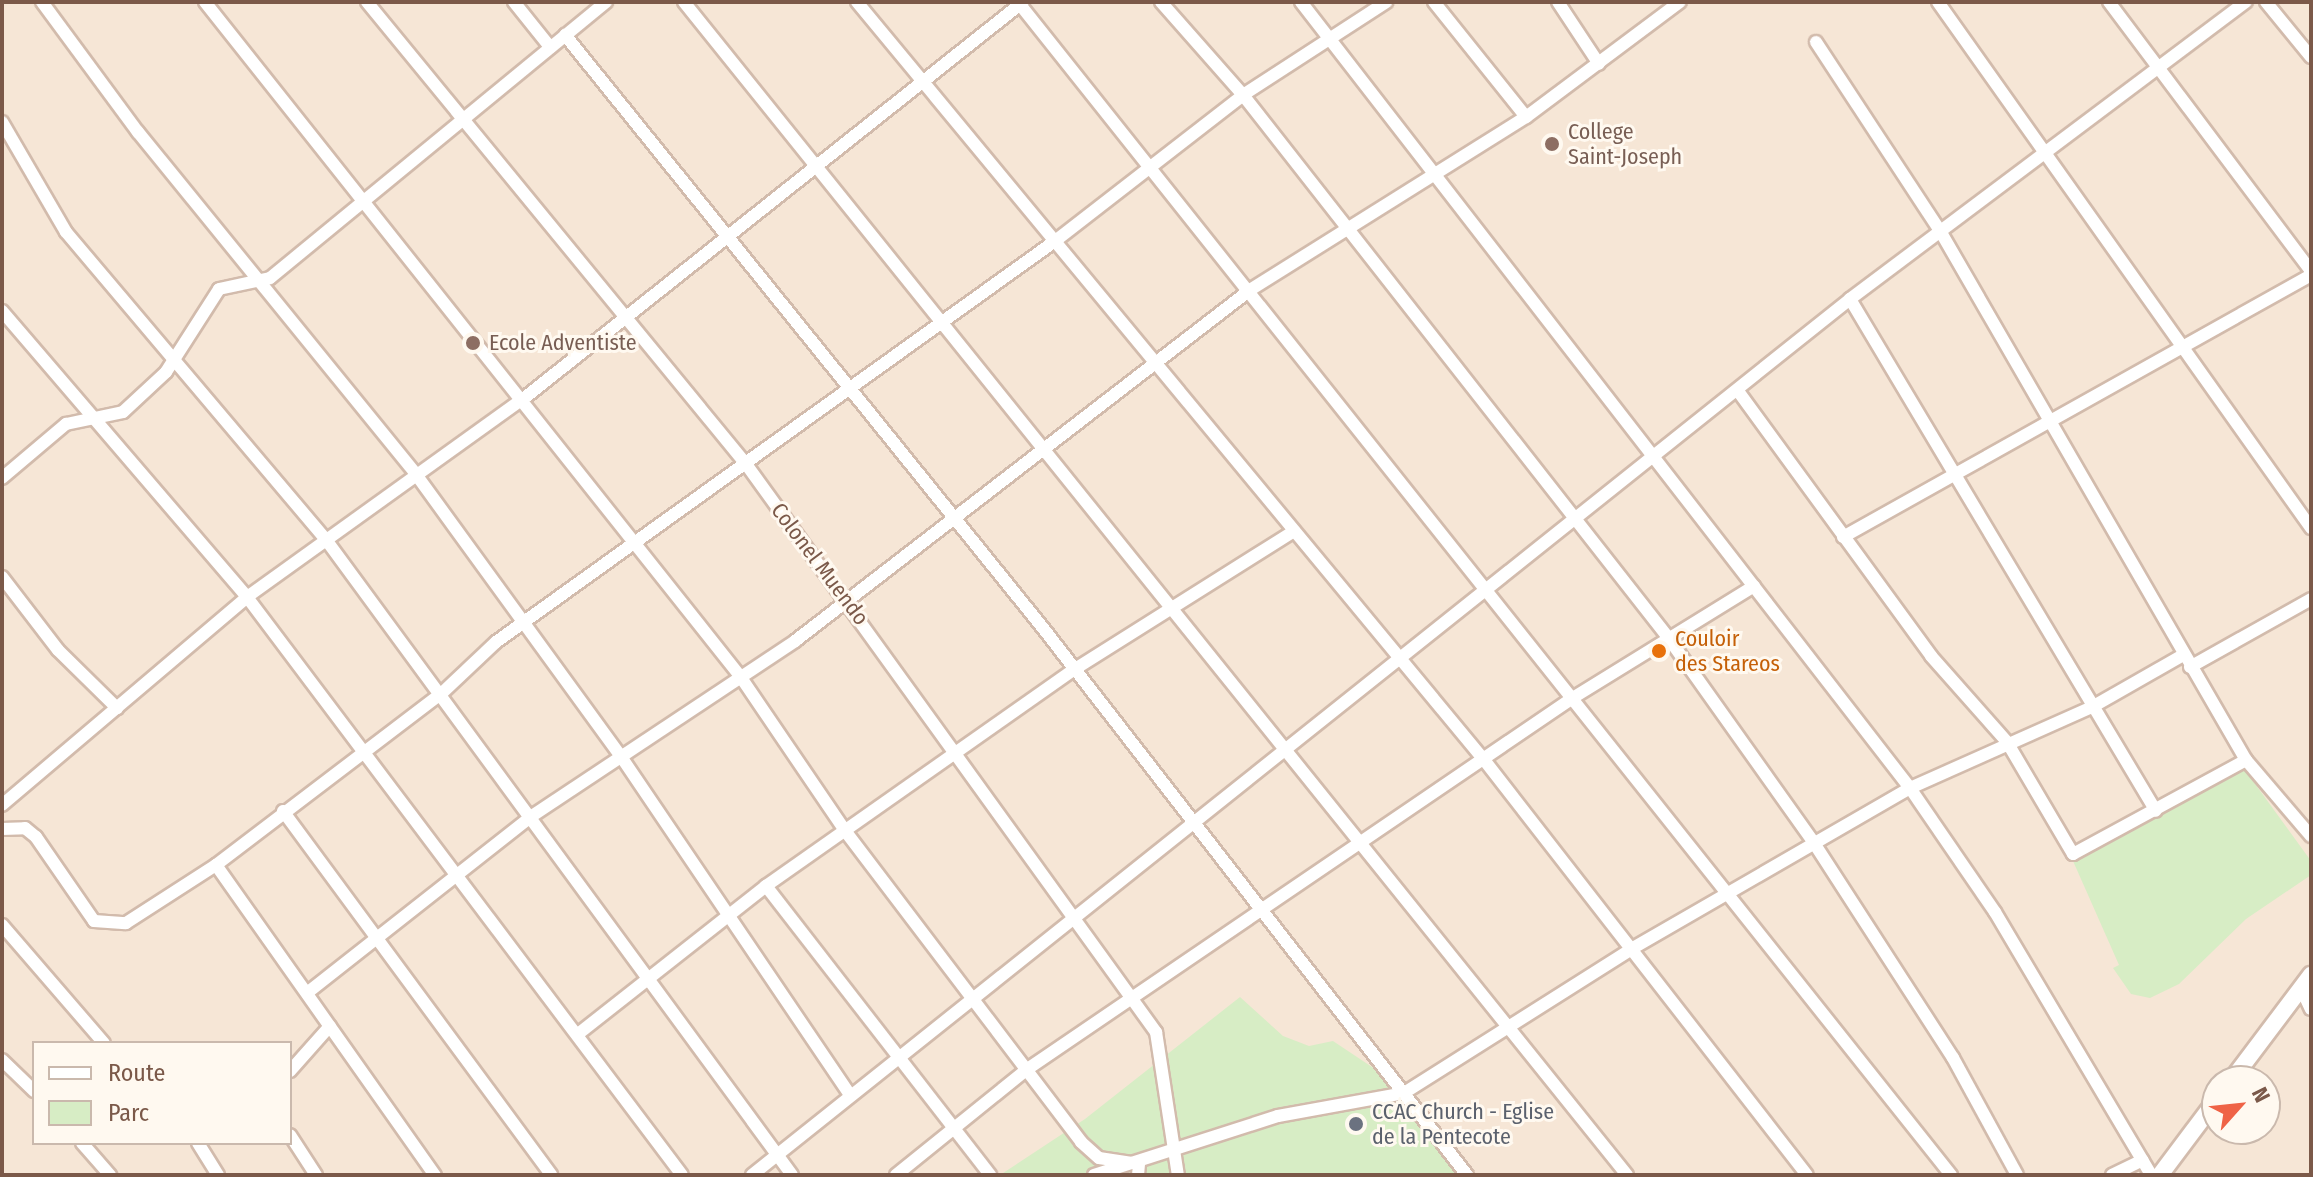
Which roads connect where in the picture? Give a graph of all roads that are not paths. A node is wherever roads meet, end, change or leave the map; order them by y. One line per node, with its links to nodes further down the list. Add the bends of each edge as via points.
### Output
1 (42, 2): 42 (street)
2 (205, 2): 36 (street)
3 (367, 2): 29 (street, Colonel Muendo)
4 (514, 2): 23 (street)
5 (606, 2): 20 (street)
6 (684, 2): 34 (street)
7 (857, 2): 27 (street)
8 (1161, 2): 28 (street)
9 (1301, 2): 21 (street)
10 (1386, 2): 21 (street)
11 (1434, 2): 30 (street)
12 (1558, 2): 25 (street)
13 (1680, 2): 19 (street)
14 (1938, 2): 32 (street)
15 (2109, 2): 26 (street)
16 (2246, 2): 26 (street)
17 (2266, 2): 24 (street)
18 (1020, 3): 27 (street); 33 (street)
19 (1663, 7): 25 (street)
20 (565, 35): 23 (street); 39 (street)
21 (1330, 38): 28 (street); 35 (street)
22 (1816, 42): 38 (street)
23 (550, 47): 29 (street)
24 (2311, 57)
25 (1599, 64): 30 (street)
26 (2159, 66): 32 (street); 41 (street)
27 (925, 86): 34 (street); 40 (street)
28 (1243, 95): 33 (street); 37 (street)
29 (466, 116): 36 (street); 46 (street, Colonel Muendo)
30 (1526, 117): 35 (street)
31 (2, 122): 49 (street, via 66,232)
32 (2043, 152): 38 (street); 48 (street)
33 (1149, 164): 40 (street); 43 (street)
34 (819, 167): 39 (street); 47 (street)
35 (1434, 171): 37 (street); 57 (street)
36 (366, 196): 42 (street); 53 (street)
37 (1344, 226): 43 (street); 63 (street)
38 (1939, 229): 44 (street); 55 (street)
39 (729, 240): 46 (street); 52 (street)
40 (1055, 241): 47 (street); 50 (street)
41 (2311, 273): 48 (street)
42 (262, 284): 49 (street, via 219,289); 60 (street)
43 (1250, 290): 50 (street); 71 (street)
44 (1850, 299): 51 (street); 59 (street)
45 (2, 311): 54 (street)
46 (629, 317): 53 (street); 58 (street, Colonel Muendo)
47 (940, 321): 52 (street); 56 (street)
48 (2183, 346): 55 (street); 64 (street)
49 (171, 356): 54 (street, via 166,372 123,412); 67 (street)
50 (1155, 362): 56 (street); 65 (street)
51 (1738, 391): 57 (street); 66 (street)
52 (849, 392): 58 (street); 62 (street)
53 (523, 399): 60 (street); 68 (street)
54 (87, 418): 61 (street, via 60,428); 72 (street)
55 (2049, 422): 59 (street); 79 (street)
56 (1045, 444): 62 (street); 75 (street)
57 (1652, 456): 63 (street); 70 (street)
58 (746, 464): 68 (street); 74 (street, Colonel Muendo)
59 (1954, 472): 66 (street); 84 (street)
60 (415, 473): 67 (street); 76 (street)
61 (2, 477)
62 (953, 516): 74 (street); 80 (street)
63 (1573, 520): 71 (street); 77 (street)
64 (2311, 528)
65 (1294, 531): 75 (street); 78 (street)
66 (1843, 537): 86 (street, via 1931,656)
67 (327, 541): 72 (street); 82 (street)
68 (633, 545): 76 (street); 81 (street)
69 (2, 577): 85 (street, via 58,650)
70 (1754, 586): 77 (street); 93 (street)
71 (1485, 589): 78 (street); 83 (street)
72 (247, 597): 85 (street); 88 (street)
73 (2311, 599): 79 (street)
74 (849, 600): 81 (street); 89 (street, Colonel Muendo)
75 (1177, 606): 80 (street); 87 (street)
76 (523, 622): 82 (street); 90 (street)
77 (1667, 636): 83 (street); 103 (street)
78 (1401, 658): 87 (street); 92 (street)
79 (2186, 661): 84 (street); 91 (street)
80 (1075, 669): 89 (street); 98 (street)
81 (740, 676): 90 (street); 100 (street)
82 (442, 693): 88 (street); 97 (street)
83 (1571, 699): 92 (street); 107 (street)
84 (2092, 707): 86 (street); 96 (street)
85 (117, 708): 94 (street)
86 (2007, 742): 93 (street); 96 (street, via 2073,854)
87 (1288, 746): 98 (street); 102 (street)
88 (363, 747): 95 (street); 105 (street)
89 (956, 756): 100 (street); 109 (street, Colonel Muendo)
90 (622, 758): 97 (street); 110 (street)
91 (2246, 760): 96 (street); 101 (street)
92 (1485, 761): 102 (street); 113 (street)
93 (1910, 788): 103 (street); 139 (street, via 1995,912)
94 (3, 801)
95 (283, 811): 104 (street); 112 (street)
96 (2156, 811)
97 (532, 816): 105 (street); 115 (street)
98 (1194, 823): 108 (street); 109 (street)
99 (2, 829): 104 (street, via 25,828 36,837 94,921 126,923)
100 (846, 832): 106 (street); 117 (street)
101 (2311, 836)
102 (1363, 843): 108 (street); 121 (street)
103 (1814, 843): 107 (street); 157 (street, via 1953,1058)
104 (216, 865): 116 (street)
105 (457, 872): 112 (street); 122 (street)
106 (766, 886): 110 (street); 124 (street)
107 (1727, 891): 113 (street); 156 (street)
108 (1263, 910): 118 (street); 130 (street)
109 (1072, 916): 117 (street); 118 (street, Colonel Muendo)
110 (728, 918): 115 (street); 131 (street)
111 (2, 925): 123 (street)
112 (377, 938): 116 (street); 145 (street)
113 (1633, 948): 121 (street); 155 (street)
114 (2306, 982): 119 (street); 126 (street)
115 (650, 983): 122 (street); 138 (street)
116 (307, 993): 120 (street)
117 (970, 998): 124 (street); 128 (street)
118 (1132, 998): 128 (street); 137 (street, Colonel Muendo, via 1163,1044)
119 (2311, 1009)
120 (330, 1026): 127 (street); 144 (street)
121 (1508, 1031): 130 (street); 154 (street)
122 (578, 1034): 146 (street)
123 (102, 1041)
124 (897, 1058): 131 (street); 133 (street)
125 (2, 1060): 129 (street)
126 (2243, 1065)
127 (292, 1069)
128 (1026, 1070): 133 (street); 140 (street, via 1091,1152)
129 (32, 1089)
130 (1404, 1093): 137 (street, via 1278,1116); 153 (street)
131 (850, 1095): 138 (street)
132 (2201, 1120): 160 (street)
133 (953, 1131): 149 (street); 150 (street)
134 (292, 1138): 143 (street)
135 (84, 1145): 141 (street)
136 (199, 1145): 142 (street)
137 (1172, 1147): 140 (street); 152 (street, Colonel Muendo)
138 (778, 1154): 147 (street); 148 (street)
139 (2143, 1160): 158 (street); 159 (street)
140 (1139, 1170): 151 (street)
141 (110, 1175)
142 (218, 1175)
143 (316, 1175)
144 (435, 1175)
145 (551, 1175)
146 (682, 1175)
147 (752, 1175)
148 (792, 1175)
149 (896, 1175)
150 (990, 1175)
151 (1094, 1175)
152 (1178, 1175)
153 (1467, 1175)
154 (1627, 1175)
155 (1807, 1175)
156 (1951, 1175)
157 (2017, 1175)
158 (2112, 1175)
159 (2151, 1175)
160 (2160, 1175)

